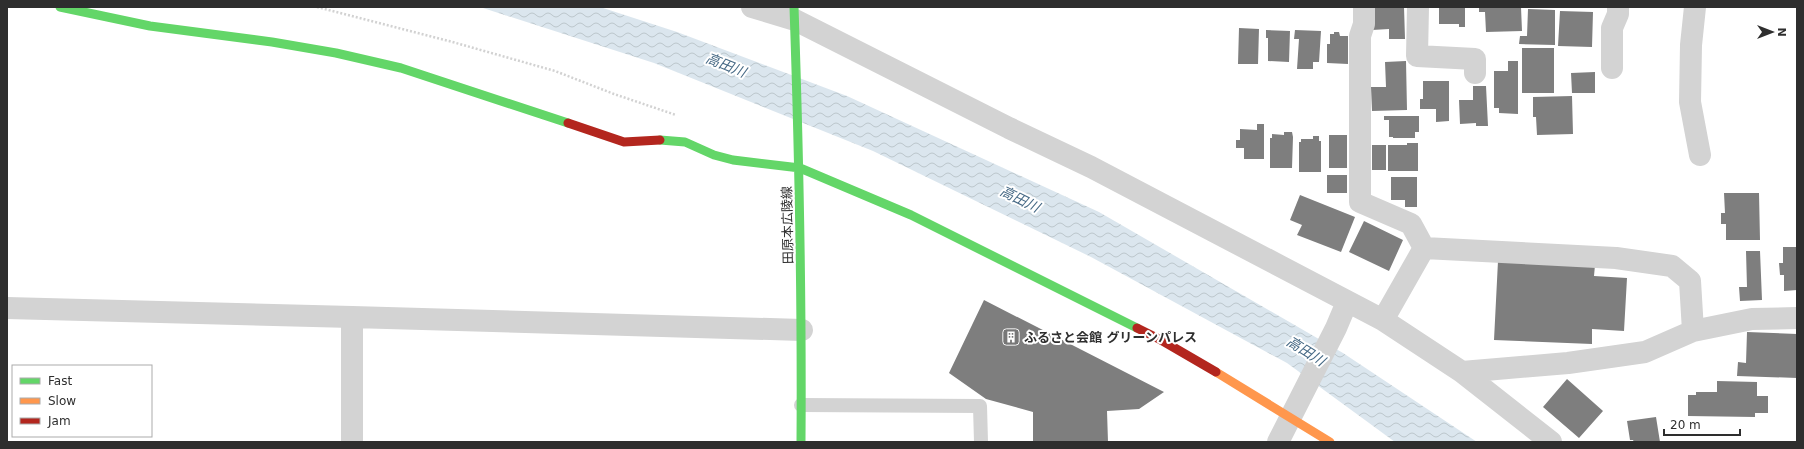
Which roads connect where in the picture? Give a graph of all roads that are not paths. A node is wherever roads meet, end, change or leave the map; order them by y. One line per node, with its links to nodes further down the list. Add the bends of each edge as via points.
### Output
1 (60, 7): 11 (street, via 150,26 336,53 401,68 624,142 685,142 733,160)
2 (752, 7): 7 (street)
3 (1364, 7): 12 (street, via 1364,24 1360,36 1360,202 1411,224)
4 (1418, 7): 9 (street, via 1417,56 1475,58)
5 (1618, 7): 8 (street, via 1612,28)
6 (1695, 7): 10 (street, via 1690,45 1690,102)
7 (795, 21): 11 (street, 田原本広陵線); 13 (street, via 1098,171)
8 (1612, 68)
9 (1475, 74)
10 (1700, 155)
11 (800, 168): 18 (street, 田原本広陵線); 22 (street, via 912,215 1162,340)
12 (1424, 248): 17 (street); 19 (street, via 1616,258 1672,266 1690,281)
13 (1347, 302): 17 (street); 22 (street)
14 (7, 308): 15 (street)
15 (352, 317): 18 (street); 23 (street)
16 (1797, 318): 19 (street, via 1752,319)
17 (1383, 320): 20 (street)
18 (802, 330): 21 (street, 田原本広陵線)
19 (1693, 331): 20 (street, via 1646,352 1568,363)
20 (1462, 372): 28 (street)
21 (801, 405): 24 (street, 田原本広陵線); 25 (lane, via 980,406)
22 (1293, 412): 26 (street); 27 (street)
23 (352, 442)
24 (801, 442)
25 (981, 442)
26 (1278, 442)
27 (1330, 442)
28 (1551, 442)

